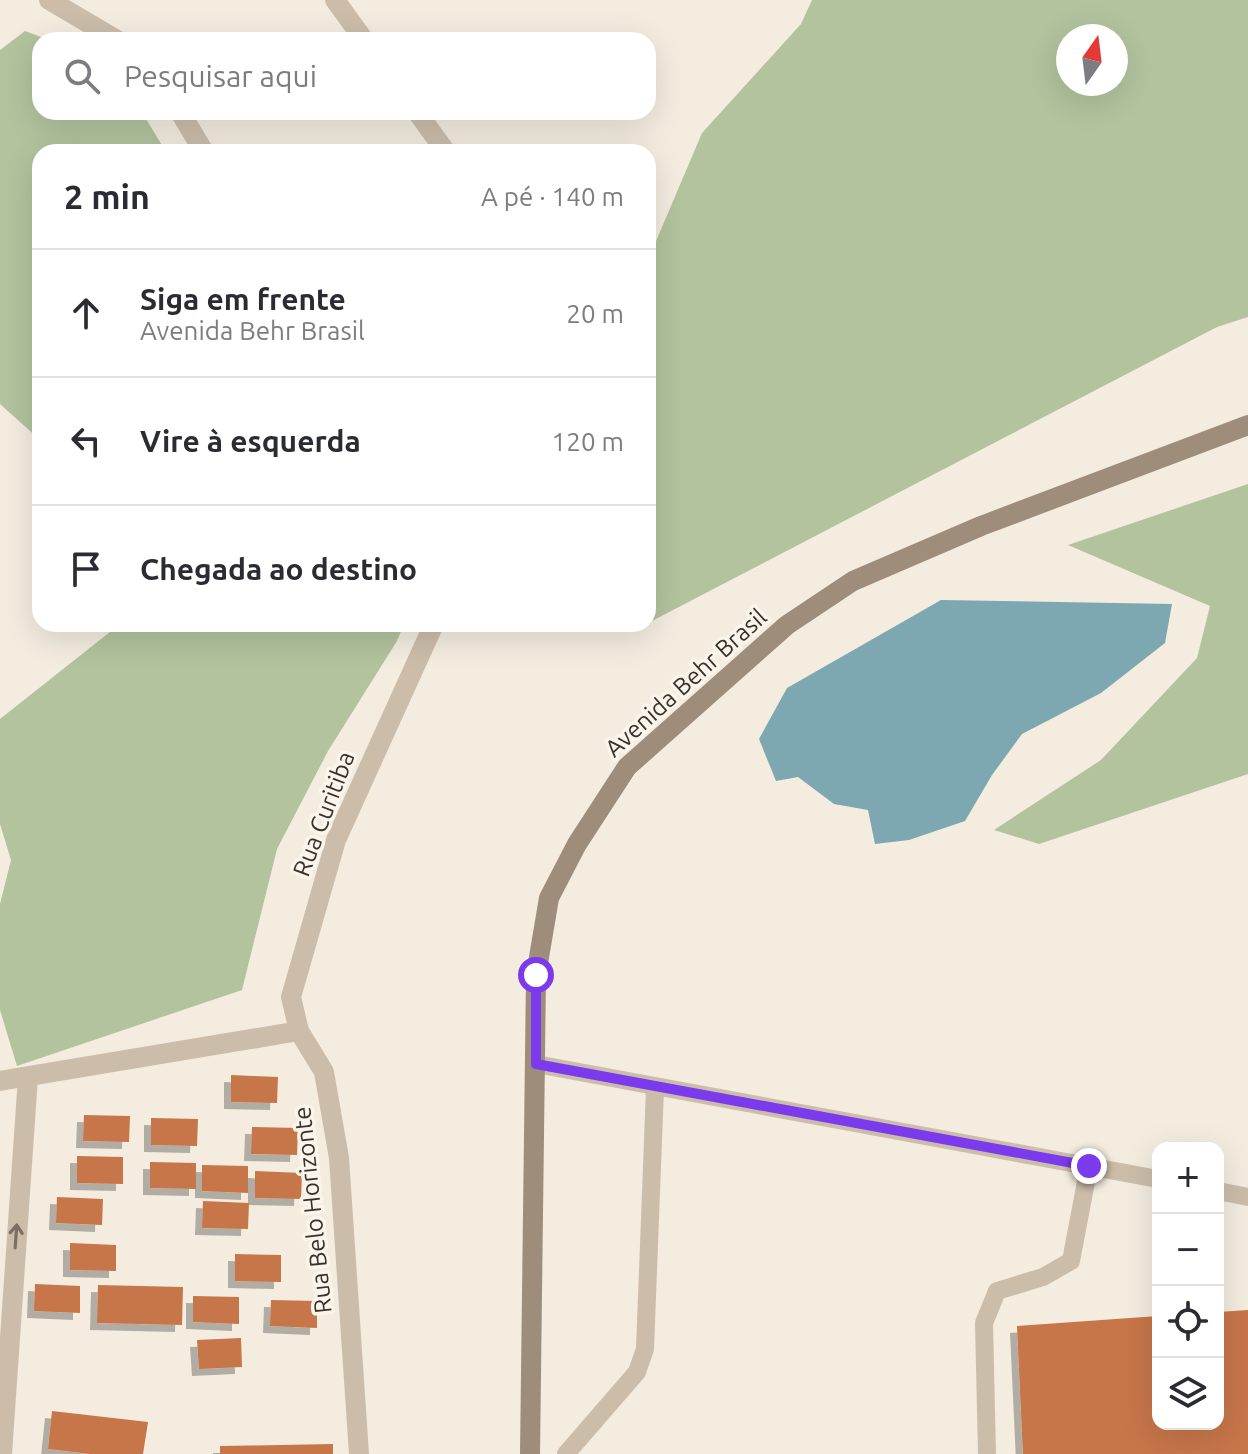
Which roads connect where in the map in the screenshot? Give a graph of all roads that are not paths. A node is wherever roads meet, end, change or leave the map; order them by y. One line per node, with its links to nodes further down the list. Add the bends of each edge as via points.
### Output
1 (49, 0): 3 (street)
2 (335, 0): 4 (street)
3 (103, 32)
4 (358, 32)
5 (185, 120): 7 (street)
6 (423, 120): 8 (street)
7 (199, 144)
8 (440, 144)
9 (1248, 425): 12 (street, Avenida Behr Brasil, via 981,526 853,581 787,625 711,690 627,767 549,898 536,975)
10 (430, 632): 11 (street, Rua Curitiba, via 336,840 291,997)
11 (299, 1031): 13 (street); 22 (street, Rua Belo Horizonte, via 324,1072 339,1158)
12 (536, 1064): 15 (lane); 23 (street, Avenida Behr Brasil)
13 (28, 1077): 14 (street); 20 (street, one-way to 13)
14 (0, 1081)
15 (655, 1088): 16 (lane); 24 (lane, via 645,1349 637,1372)
16 (1089, 1166): 17 (lane); 25 (lane, via 1071,1261 1043,1277 997,1291 984,1323)
17 (1152, 1178)
18 (1224, 1192): 19 (lane)
19 (1248, 1197)
20 (2, 1392): 21 (street)
21 (2, 1454)
22 (359, 1454)
23 (530, 1454)
24 (566, 1454)
25 (987, 1454)

